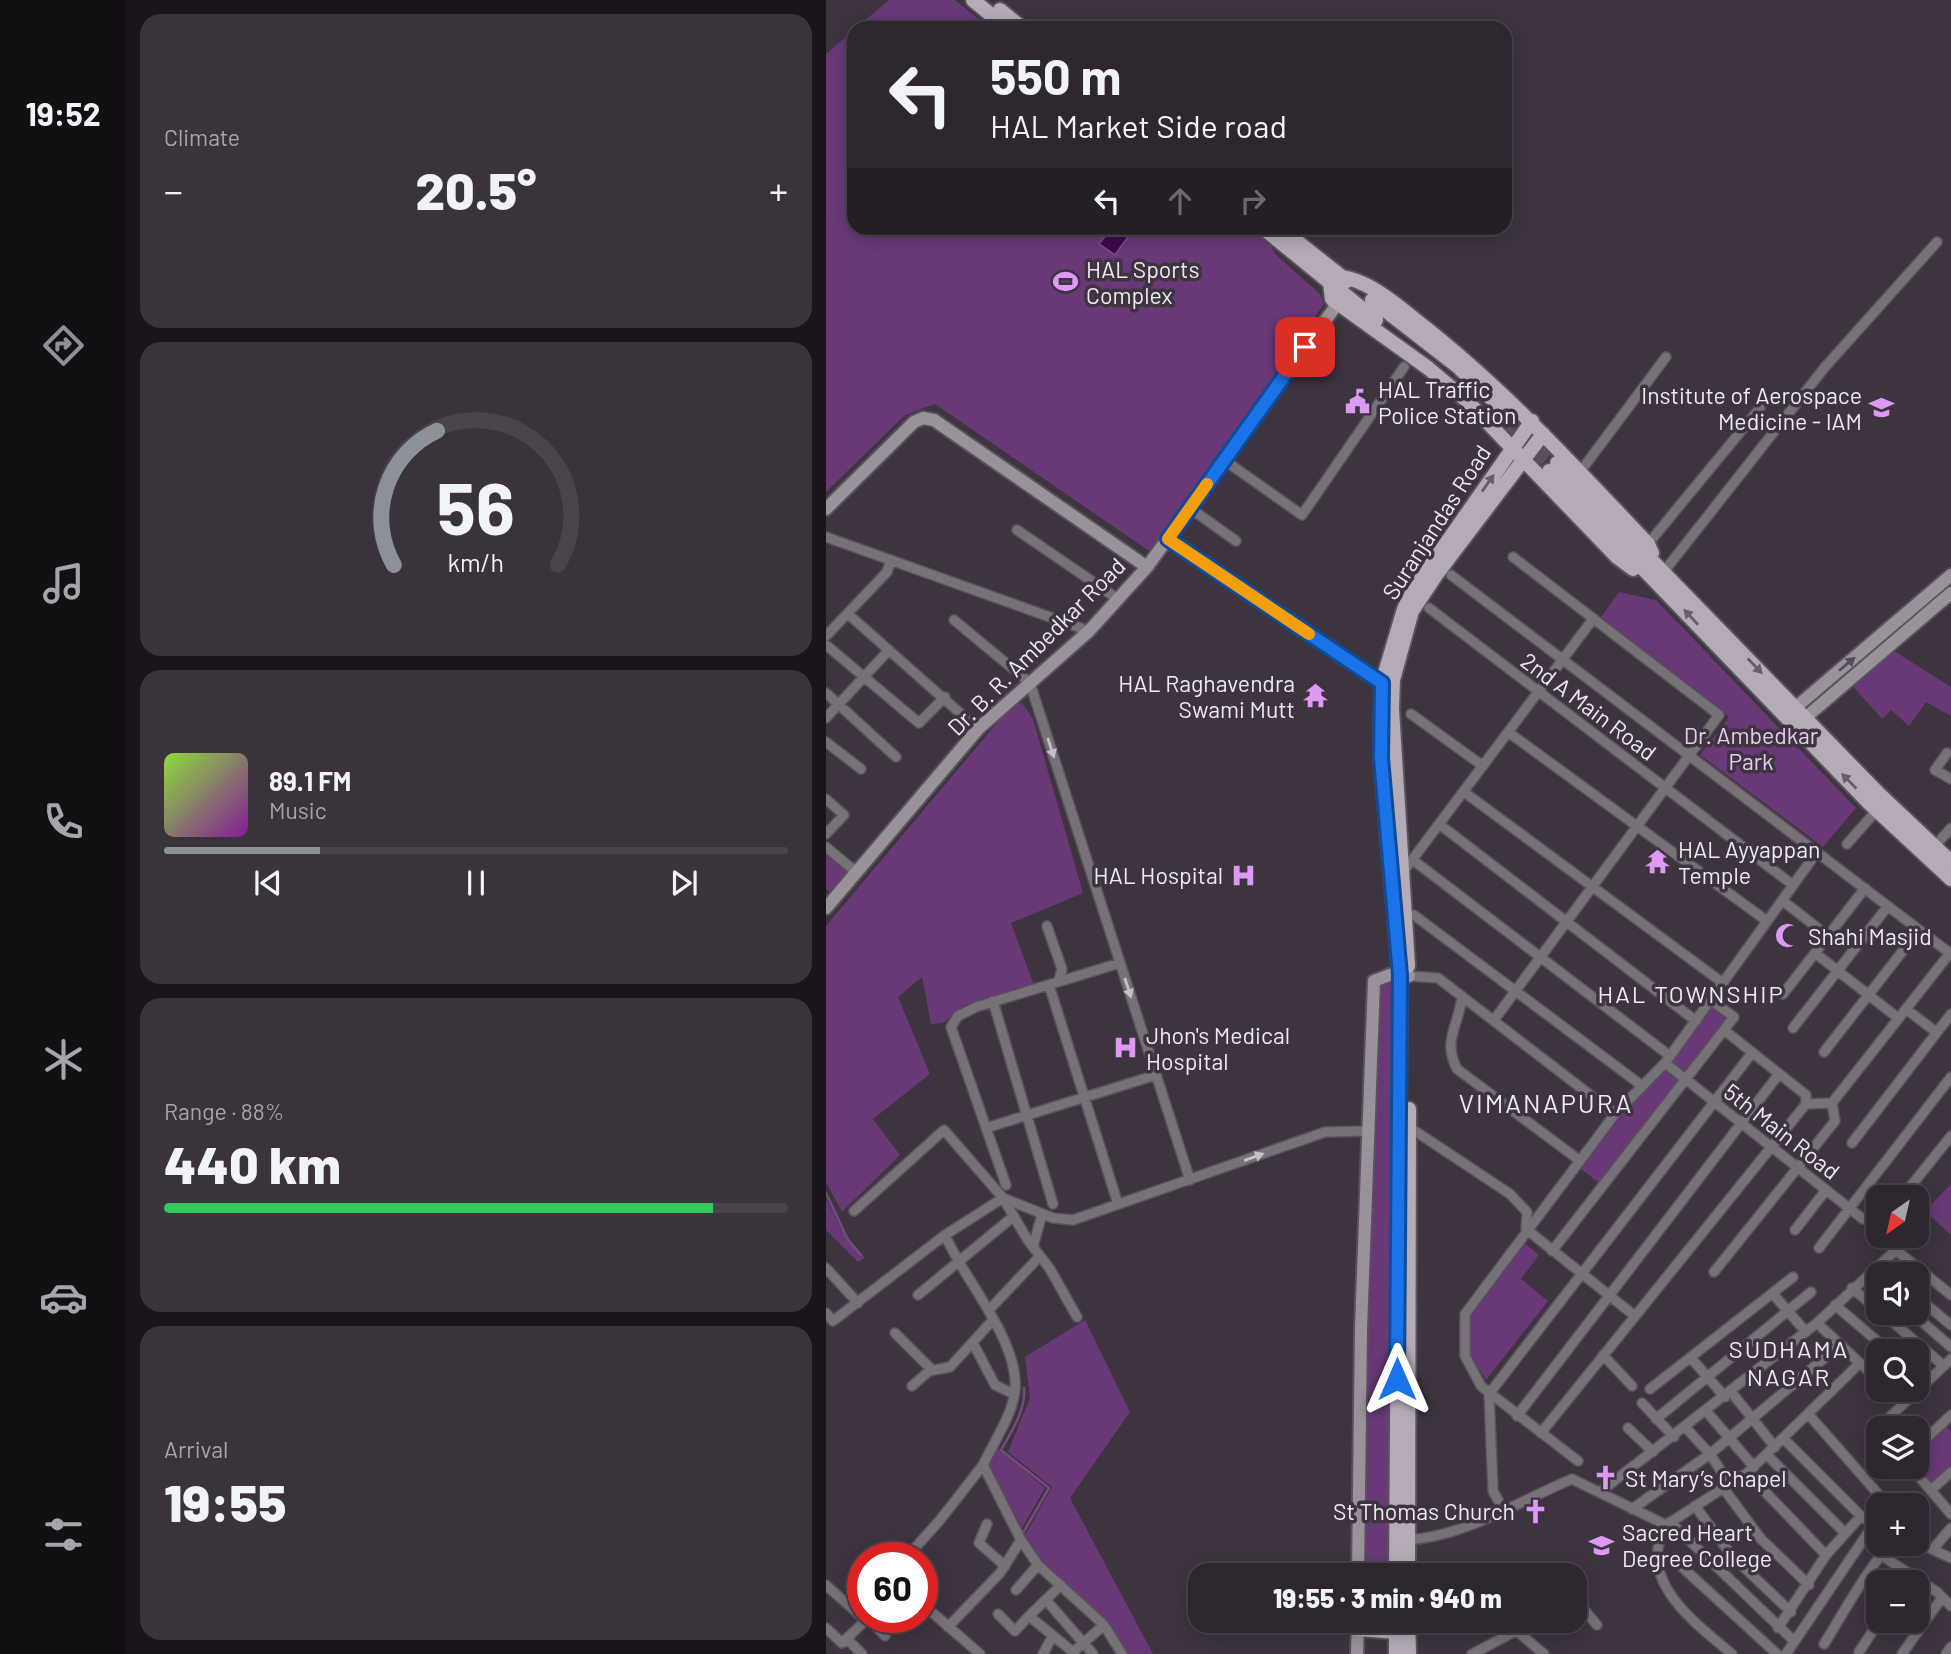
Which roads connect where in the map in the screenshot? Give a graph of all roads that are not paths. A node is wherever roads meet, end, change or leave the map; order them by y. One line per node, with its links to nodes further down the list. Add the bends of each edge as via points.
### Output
1 (972, 0): 3 (main road)
2 (988, 0): 4 (main road)
3 (998, 21)
4 (1014, 21)
5 (1273, 235): 8 (main road)
6 (1287, 235): 8 (main road)
7 (1937, 242): 30 (street, via 1825,367)
8 (1335, 280): 9 (main road, via 1332,299); 13 (main road); 14 (main road, via 1352,278 1398,306 1466,359)
9 (1338, 303): 16 (main road, via 1450,386); 17 (street, Dr. B. R. Ambedkar Road)
10 (1666, 358): 19 (street)
11 (1404, 368): 17 (street, via 1302,515)
12 (1760, 408): 26 (street)
13 (1506, 420)
14 (1532, 421): 15 (main road); 16 (main road, Suranjandas Road)
15 (1543, 433): 16 (main road, Suranjandas Road); 19 (main road)
16 (1517, 453): 30 (main road, via 1617,557 1637,573); 45 (main road, Suranjandas Road, via 1414,589 1404,609)
17 (1224, 460): 20 (street, Dr. B. R. Ambedkar Road)
18 (1553, 467): 30 (main road)
19 (1580, 472): 26 (main road)
20 (1190, 508): 24 (street, Dr. B. R. Ambedkar Road); 25 (street)
21 (826, 509): 29 (street, via 923,418 934,420)
22 (1017, 530): 34 (street)
23 (826, 537): 28 (street)
24 (1168, 539): 29 (street, Dr. B. R. Ambedkar Road); 45 (street)
25 (1236, 541)
26 (1648, 544): 30 (main road)
27 (1513, 557): 37 (street)
28 (891, 560): 36 (street, via 887,572); 39 (street)
29 (1147, 567): 34 (street, Dr. B. R. Ambedkar Road)
30 (1659, 572): 50 (main road, one-way to 50); 65 (main road, one-way to 30)
31 (1451, 575): 42 (street)
32 (1951, 575): 50 (street, one-way to 32)
33 (1951, 593): 50 (street)
34 (1118, 599): 39 (street, Dr. B. R. Ambedkar Road)
35 (1429, 608): 46 (street, 2nd A Main Road)
36 (848, 614): 40 (street); 41 (street)
37 (1593, 619): 42 (street); 57 (street, via 1719,715)
38 (954, 620): 44 (street)
39 (1089, 631): 44 (street, Dr. B. R. Ambedkar Road)
40 (826, 637): 43 (street)
41 (888, 651): 43 (street); 48 (street)
42 (1563, 659): 46 (street); 57 (street)
43 (864, 677): 48 (street, via 919,723); 49 (street)
44 (1030, 683): 53 (street, Dr. B. R. Ambedkar Road); 94 (street, one-way to 94)
45 (1387, 685): 76 (main road, Suranjandas Road, via 1381,758)
46 (1539, 691): 54 (street); 62 (street, 2nd A Main Road)
47 (826, 694): 49 (street)
48 (945, 697): 53 (street)
49 (838, 705): 52 (street); 58 (street)
50 (1800, 713): 72 (main road)
51 (1411, 714): 59 (street)
52 (826, 718)
53 (978, 729): 77 (street, Dr. B. R. Ambedkar Road)
54 (1508, 732): 59 (street); 67 (street)
55 (826, 742): 60 (street)
56 (1947, 753): 61 (street, via 1935,770)
57 (1689, 755): 62 (street); 73 (street)
58 (896, 757)
59 (1483, 765): 63 (street)
60 (861, 769)
61 (1951, 779)
62 (1665, 788): 67 (street); 79 (street, 2nd A Main Road)
63 (1464, 792): 66 (street); 80 (street)
64 (826, 799): 69 (street, via 844,815)
65 (1877, 810): 70 (street); 78 (main road)
66 (1439, 824): 74 (street); 86 (street)
67 (1637, 826): 80 (street); 87 (street)
68 (1951, 828): 72 (street)
69 (826, 834)
70 (1847, 844)
71 (826, 847): 77 (street)
72 (1934, 847): 75 (main road)
73 (1817, 852): 79 (street); 81 (street)
74 (1413, 860): 76 (street); 93 (street, 5th Main Road)
75 (1951, 862)
76 (1398, 871): 96 (main road, Suranjandas Road)
77 (856, 872): 83 (street, Dr. B. R. Ambedkar Road)
78 (1951, 879)
79 (1793, 885): 82 (street)
80 (1592, 886): 86 (street); 98 (street)
81 (1865, 888): 84 (street); 90 (street)
82 (1783, 901): 87 (street); 90 (street)
83 (827, 903)
84 (1888, 906): 89 (street); 95 (street)
85 (1414, 915): 100 (street)
86 (1567, 921): 93 (street); 110 (street)
87 (1767, 921): 98 (street)
88 (1047, 926): 97 (street, via 1062,969)
89 (1919, 930): 92 (street); 102 (street)
90 (1828, 936): 91 (street)
91 (1815, 953): 95 (street); 101 (street)
92 (1950, 953): 106 (street)
93 (1540, 957): 100 (street); 116 (street, 5th Main Road)
94 (1120, 963): 97 (street); 118 (street, one-way to 118)
95 (1838, 971): 102 (street); 111 (street)
96 (1404, 976): 103 (street, via 1438,978); 129 (main road, Suranjandas Road); 131 (street, via 1392,974 1374,981); 246 (main road, Suranjandas Road)
97 (1059, 980): 99 (street)
98 (1723, 983): 104 (street)
99 (1049, 985): 105 (street); 122 (street)
100 (1515, 991): 109 (street); 121 (street)
101 (1783, 994)
102 (1868, 995): 108 (street); 114 (street)
103 (1462, 996): 109 (street); 135 (street, via 1449,1051 1457,1069)
104 (1711, 1000): 110 (street); 112 (street, via 1734,1017)
105 (993, 1002): 127 (street); 130 (street, via 958,1016 951,1027)
106 (1906, 1009): 108 (street); 113 (street)
107 (1951, 1014): 113 (street)
108 (1898, 1018): 124 (street)
109 (1494, 1020): 126 (street)
110 (1696, 1021): 116 (street)
111 (1793, 1028)
112 (1724, 1030): 115 (street); 120 (street)
113 (1936, 1032): 133 (street)
114 (1824, 1052)
115 (1752, 1053): 117 (street); 123 (street)
116 (1667, 1060): 120 (street, 5th Main Road); 121 (street)
117 (1779, 1074): 125 (street, via 1805,1095); 128 (street)
118 (1156, 1075): 122 (street); 137 (street)
119 (1951, 1077): 144 (street)
120 (1686, 1080): 123 (street, 5th Main Road); 154 (street)
121 (1640, 1085): 126 (street)
122 (1085, 1098): 127 (street); 143 (street)
123 (1714, 1102): 128 (street, 5th Main Road); 161 (street)
124 (1832, 1103): 125 (street); 136 (street, via 1835,1121)
125 (1806, 1104): 134 (street)
126 (1615, 1114): 135 (street)
127 (1026, 1116): 130 (street); 142 (street)
128 (1741, 1123): 134 (street, 5th Main Road); 170 (street)
129 (1409, 1127): 149 (street, via 1522,1205 1527,1212); 246 (main road, Suranjandas Road)
130 (986, 1128): 138 (street)
131 (1370, 1131): 137 (street, one-way to 131, via 1325,1132); 253 (street, via 1361,1328)
132 (1951, 1136): 139 (street)
133 (1852, 1143)
134 (1772, 1147): 136 (street, 5th Main Road); 178 (street)
135 (1579, 1160): 149 (street)
136 (1797, 1167): 140 (street, 5th Main Road); 160 (street)
137 (1190, 1180): 143 (street)
138 (1006, 1185)
139 (1912, 1185)
140 (1826, 1190): 144 (street, 5th Main Road); 150 (street)
141 (1003, 1198): 145 (street, via 944,1129); 146 (street); 147 (street); 151 (street)
142 (1053, 1204)
143 (1118, 1204): 146 (street, via 1073,1220)
144 (1848, 1207): 148 (street, 5th Main Road); 153 (street)
145 (854, 1211)
146 (1042, 1214): 152 (street)
147 (1014, 1216): 152 (street); 156 (street)
148 (1866, 1221)
149 (1526, 1229): 154 (street); 203 (street, via 1465,1314 1465,1356)
150 (1795, 1230)
151 (946, 1235): 156 (street); 172 (street)
152 (1033, 1247): 155 (street)
153 (1819, 1248)
154 (1552, 1251): 161 (street)
155 (1040, 1256): 175 (street); 179 (street)
156 (957, 1261): 168 (street); 175 (street)
157 (1883, 1262): 158 (street, via 1896,1250)
158 (1913, 1262)
159 (826, 1268): 172 (street)
160 (1714, 1272)
161 (1581, 1275): 170 (street); 203 (street)
162 (1929, 1276): 169 (street)
163 (1793, 1278): 167 (street)
164 (1866, 1278): 165 (street)
165 (1852, 1288): 171 (street); 173 (street)
166 (1811, 1292): 176 (street)
167 (1773, 1294): 176 (street); 192 (street)
168 (918, 1295)
169 (1951, 1295)
170 (1609, 1296): 178 (street); 209 (street)
171 (1866, 1300)
172 (858, 1303): 177 (street, via 834,1321)
173 (1835, 1305): 181 (street); 187 (street)
174 (1929, 1307): 184 (street)
175 (989, 1310): 180 (street)
176 (1788, 1311): 185 (street); 197 (street)
177 (826, 1312)
178 (1635, 1316): 191 (street)
179 (1077, 1317)
180 (993, 1320): 188 (street); 202 (street, via 1011,1363)
181 (1817, 1323): 185 (street); 189 (street)
182 (1899, 1325): 193 (street)
183 (1926, 1325): 190 (street)
184 (1951, 1325)
185 (1806, 1332): 204 (street)
186 (895, 1333): 196 (street)
187 (1875, 1339)
188 (973, 1343): 196 (street, via 947,1369); 202 (street, via 995,1385)
189 (1840, 1345): 194 (street); 211 (street)
190 (1951, 1347)
191 (1603, 1355): 200 (street); 217 (street)
192 (1691, 1358): 197 (street); 201 (street)
193 (1949, 1361): 198 (street)
194 (1860, 1363): 195 (street); 208 (street)
195 (1866, 1369)
196 (932, 1370): 199 (street)
197 (1706, 1375): 204 (street); 213 (street)
198 (1929, 1378)
199 (912, 1386)
200 (1632, 1386)
201 (1650, 1389)
202 (1014, 1394): 227 (street)
203 (1489, 1394): 209 (street); 235 (street, via 1493,1491)
204 (1728, 1395): 207 (street); 211 (street)
205 (1642, 1402): 213 (street)
206 (1903, 1403): 210 (street)
207 (1707, 1412): 215 (street); 220 (street)
208 (1810, 1415): 221 (street); 234 (street)
209 (1517, 1416): 217 (street)
210 (1891, 1416)
211 (1752, 1417): 220 (street); 222 (street)
212 (1947, 1418): 216 (street); 218 (street)
213 (1656, 1419): 219 (street)
214 (1628, 1428): 223 (street)
215 (1686, 1428): 219 (street); 224 (street)
216 (1951, 1430)
217 (1541, 1433): 226 (street)
218 (1929, 1435)
219 (1674, 1437): 223 (street)
220 (1729, 1438): 224 (street); 228 (street)
221 (1784, 1439): 222 (street); 239 (street)
222 (1775, 1447): 225 (street)
223 (1653, 1452): 233 (street)
224 (1710, 1454): 231 (street); 237 (street)
225 (1767, 1455): 228 (street); 244 (street)
226 (1578, 1461)
227 (983, 1465): 247 (street); 248 (street)
228 (1750, 1470): 231 (street); 251 (street)
229 (1951, 1472): 232 (street)
230 (1921, 1479): 232 (street)
231 (1727, 1487): 236 (street); 264 (street, via 1760,1539)
232 (1931, 1490): 238 (street)
233 (1600, 1492): 237 (street); 246 (street, via 1572,1479 1460,1528)
234 (1878, 1493)
235 (1498, 1500)
236 (1695, 1506): 242 (street); 271 (street, via 1732,1556)
237 (1632, 1509): 242 (street)
238 (1951, 1514)
239 (1861, 1516): 240 (street); 244 (street)
240 (1866, 1519)
241 (987, 1524): 257 (street, via 979,1543)
242 (1668, 1524): 279 (street); 308 (street, via 1656,1552 1667,1593)
243 (1951, 1528): 250 (street)
244 (1845, 1533): 251 (street)
245 (1866, 1538): 291 (street)
246 (1402, 1540): 254 (main road, Suranjandas Road); 255 (main road, Suranjandas Road)
247 (1021, 1541): 256 (street); 257 (street)
248 (920, 1542)
249 (1929, 1547): 250 (street)
250 (1933, 1549): 252 (street)
251 (1826, 1555): 264 (street)
252 (1951, 1558)
253 (1358, 1563)
254 (1398, 1563)
255 (1406, 1563)
256 (1038, 1565): 262 (street); 266 (street)
257 (1005, 1566): 278 (street)
258 (1682, 1567): 309 (street)
259 (1869, 1570): 260 (street, via 1881,1555)
260 (1899, 1570)
261 (1866, 1574): 294 (street)
262 (1061, 1585): 268 (street); 276 (street)
263 (826, 1586): 269 (street)
264 (1809, 1586): 271 (street)
265 (1929, 1588): 267 (street)
266 (1016, 1590)
267 (1941, 1599): 270 (street); 311 (street)
268 (1046, 1600): 274 (street); 293 (street)
269 (847, 1602)
270 (1951, 1606)
271 (1791, 1612): 279 (street)
272 (1587, 1613): 277 (street)
273 (998, 1614): 274 (street, via 1015,1631)
274 (1029, 1616): 290 (street)
275 (938, 1618): 278 (street)
276 (1104, 1625): 293 (street); 302 (street)
277 (1597, 1625)
278 (948, 1627): 299 (street)
279 (1779, 1628): 291 (street)
280 (828, 1633): 292 (street)
281 (852, 1633): 292 (street)
282 (882, 1633): 289 (street)
283 (1358, 1633): 303 (street)
284 (1400, 1633): 304 (main road)
285 (1404, 1633): 305 (main road)
286 (1516, 1633): 306 (street)
287 (1519, 1633): 307 (street)
288 (1871, 1633): 296 (street)
289 (885, 1636)
290 (1052, 1637): 297 (street); 300 (street)
291 (1793, 1640): 310 (street)
292 (842, 1643): 298 (street, via 848,1640)
293 (1084, 1643): 297 (street); 301 (street)
294 (1824, 1644)
295 (1951, 1647): 312 (street)
296 (1859, 1651)
297 (1072, 1653)
298 (862, 1654)
299 (980, 1654)
300 (1043, 1654)
301 (1093, 1654)
302 (1122, 1654)
303 (1357, 1654)
304 (1396, 1654)
305 (1409, 1654)
306 (1472, 1654)
307 (1544, 1654)
308 (1732, 1654)
309 (1777, 1654)
310 (1786, 1654)
311 (1902, 1654)
312 (1946, 1654)

